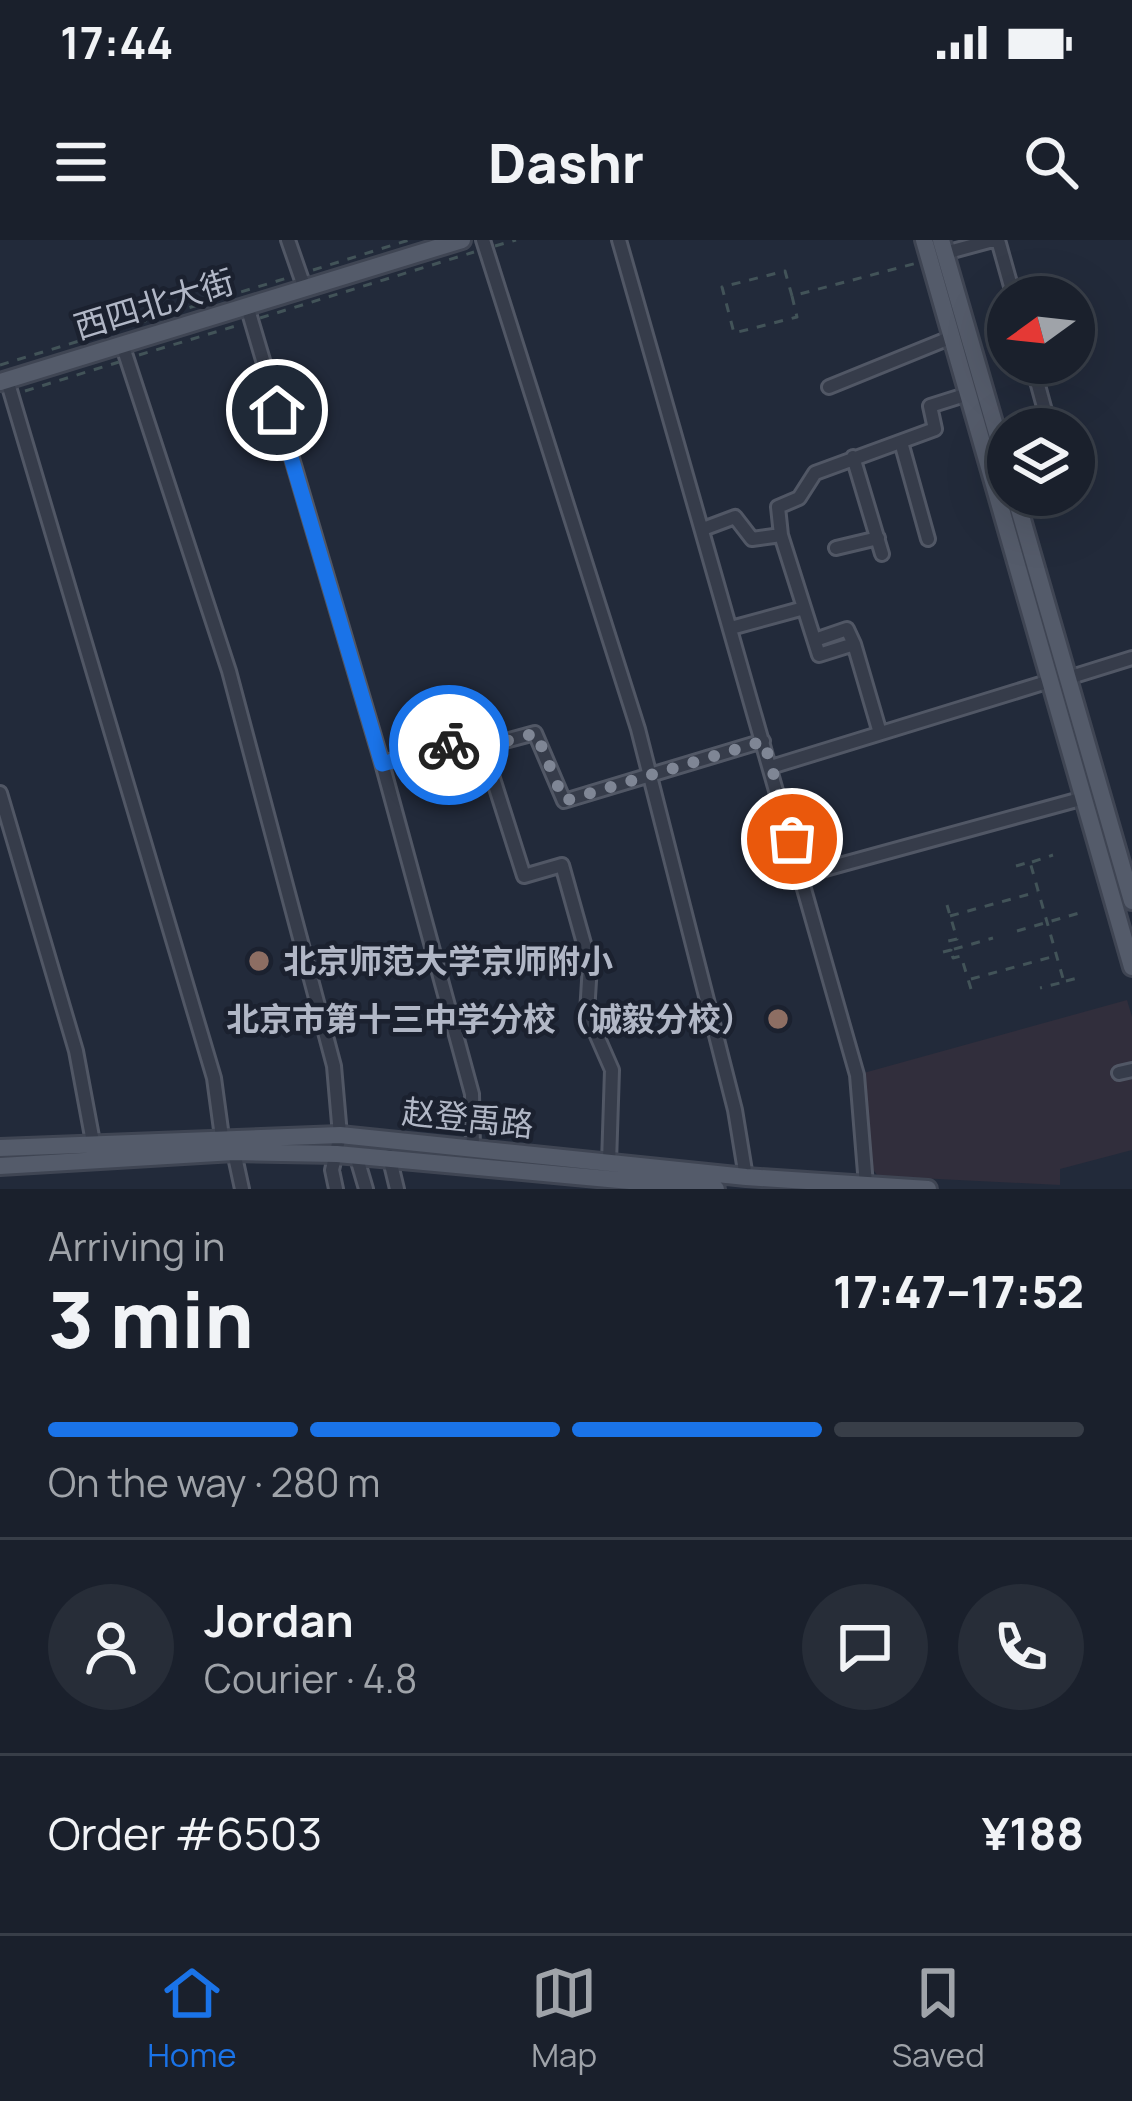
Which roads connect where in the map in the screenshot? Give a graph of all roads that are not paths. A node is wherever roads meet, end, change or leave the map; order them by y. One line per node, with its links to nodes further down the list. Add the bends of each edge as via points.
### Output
1 (288, 240): 9 (street)
2 (462, 240): 9 (main road, 西四北大街)
3 (483, 240): 36 (street)
4 (619, 240): 21 (street)
5 (924, 240): 7 (main road)
6 (995, 240): 7 (street); 8 (street)
7 (939, 251): 11 (main road); 16 (main road)
8 (1007, 276)
9 (302, 281): 10 (main road, 西四北大街)
10 (247, 307): 12 (main road, 西四北大街); 34 (street)
11 (952, 337): 14 (street); 15 (main road)
12 (122, 344): 13 (main road, 西四北大街); 45 (street, via 230,671 334,1066)
13 (2, 376): 43 (street)
14 (829, 388)
15 (968, 394): 17 (street, via 930,406 934,430); 18 (main road)
16 (988, 408)
17 (901, 442): 19 (street); 24 (street)
18 (987, 443)
19 (853, 457): 22 (street, via 815,473 800,498 778,506); 23 (street)
20 (1013, 516): 30 (main road)
21 (703, 529): 22 (street, via 734,517 752,539); 28 (street)
22 (782, 535): 27 (street)
23 (878, 538): 25 (street); 26 (street)
24 (928, 539)
25 (836, 548)
26 (882, 554)
27 (804, 608): 28 (street); 31 (street, via 814,640 847,629)
28 (731, 628): 32 (street)
29 (1132, 658): 30 (street)
30 (1059, 680): 31 (street); 38 (main road); 40 (main road)
31 (880, 734): 35 (street)
32 (764, 741): 35 (street); 36 (street)
33 (483, 747): 34 (street, via 475,738); 36 (street, via 536,733 564,801); 48 (street, via 524,876 562,866 590,965 586,1013 612,1070)
34 (382, 764): 46 (street, via 472,1094)
35 (771, 767): 39 (street)
36 (650, 776): 50 (street)
37 (0, 793): 42 (street, via 76,1051)
38 (1084, 798): 39 (street); 41 (main road)
39 (803, 875): 51 (street, via 857,1075)
40 (1132, 901)
41 (1132, 967)
42 (93, 1142): 43 (main road, 赵登禹路); 44 (main road, 赵登禹路)
43 (228, 1145): 45 (main road, 赵登禹路); 49 (main road, 赵登禹路); 53 (street)
44 (0, 1148)
45 (344, 1148): 46 (main road, 赵登禹路); 47 (main road, 赵登禹路); 54 (street, via 332,1171); 55 (street)
46 (473, 1148): 48 (main road, 赵登禹路)
47 (389, 1156): 52 (main road, 赵登禹路); 56 (street)
48 (609, 1163): 50 (main road, 赵登禹路)
49 (0, 1166)
50 (746, 1177): 51 (main road, 赵登禹路)
51 (866, 1185): 58 (main road, 赵登禹路)
52 (707, 1188): 57 (main road, 赵登禹路)
53 (242, 1189)
54 (336, 1189)
55 (366, 1189)
56 (397, 1189)
57 (716, 1189)
58 (928, 1189)

